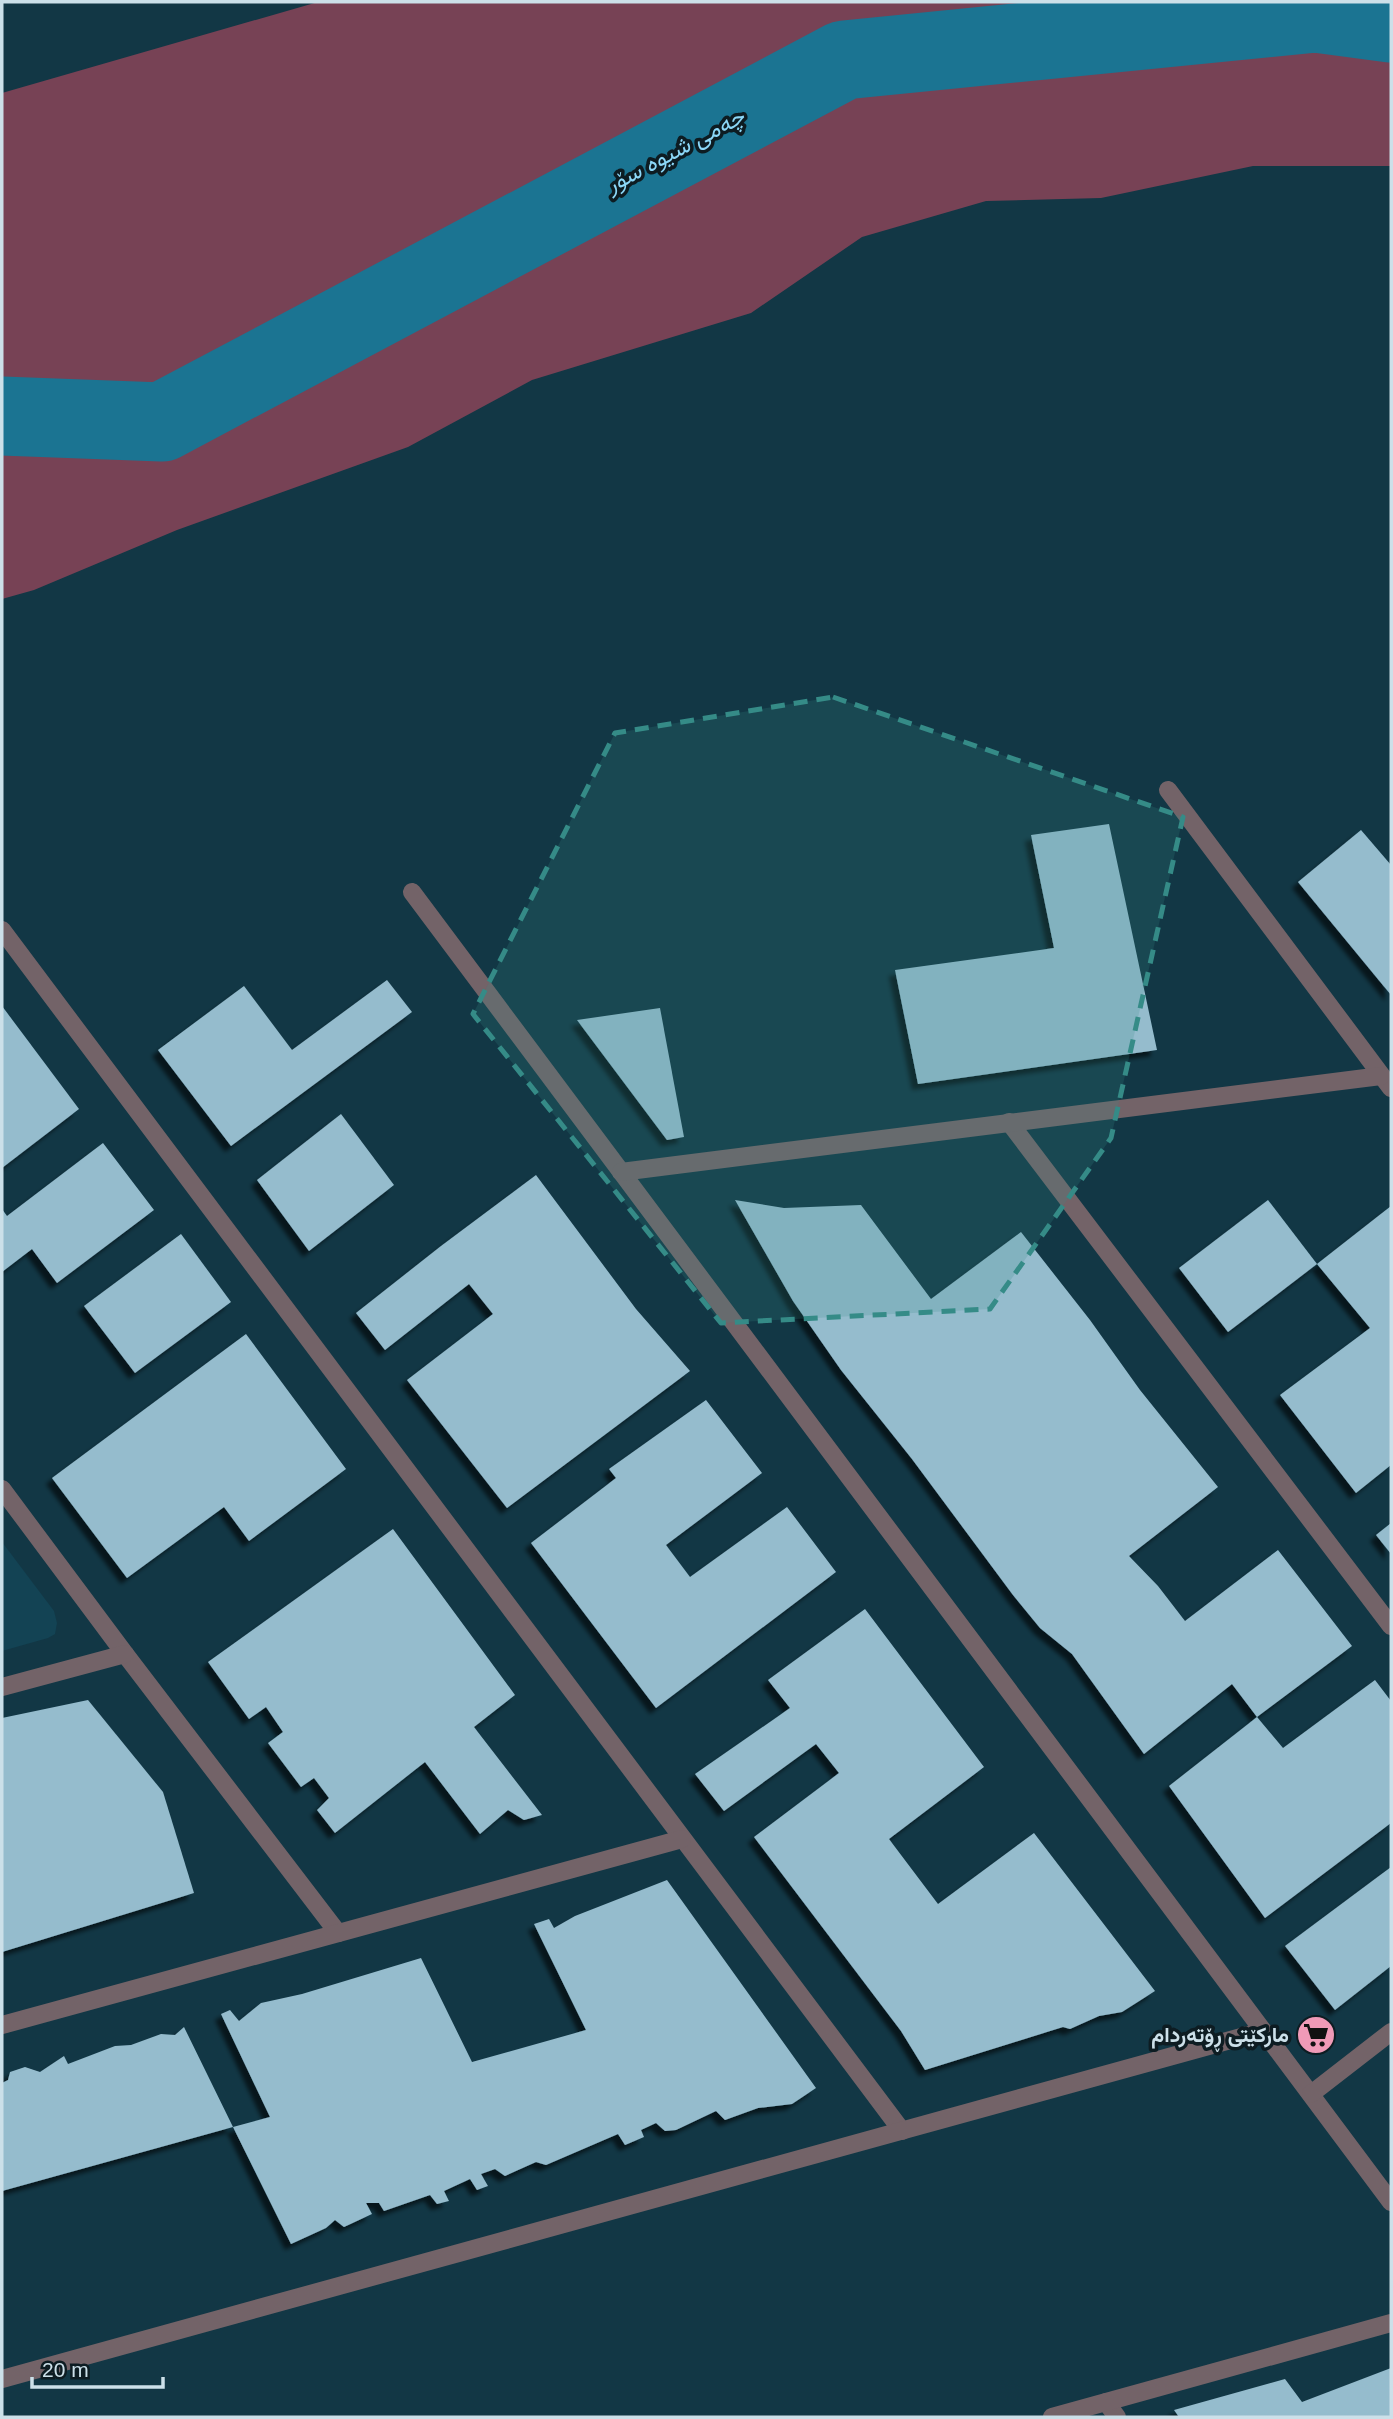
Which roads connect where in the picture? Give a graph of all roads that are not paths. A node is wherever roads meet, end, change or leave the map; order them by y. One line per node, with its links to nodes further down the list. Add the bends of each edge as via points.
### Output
1 (1168, 790): 4 (street)
2 (412, 892): 6 (street)
3 (2, 930): 11 (street)
4 (1386, 1082): 5 (street)
5 (1009, 1122): 6 (street); 8 (street)
6 (621, 1172): 14 (street)
7 (2, 1489): 9 (street)
8 (1391, 1626)
9 (125, 1654): 10 (street); 12 (street)
10 (2, 1687)
11 (682, 1839): 12 (street); 17 (street)
12 (338, 1933): 13 (street)
13 (2, 2025)
14 (1263, 2031): 16 (street); 17 (street)
15 (1391, 2032): 16 (street)
16 (1311, 2094): 18 (street)
17 (902, 2131): 20 (street)
18 (1391, 2202)
19 (1391, 2323): 21 (street)
20 (2, 2379)
21 (1106, 2402): 22 (street); 23 (street)
22 (1052, 2417)
23 (1117, 2417)

